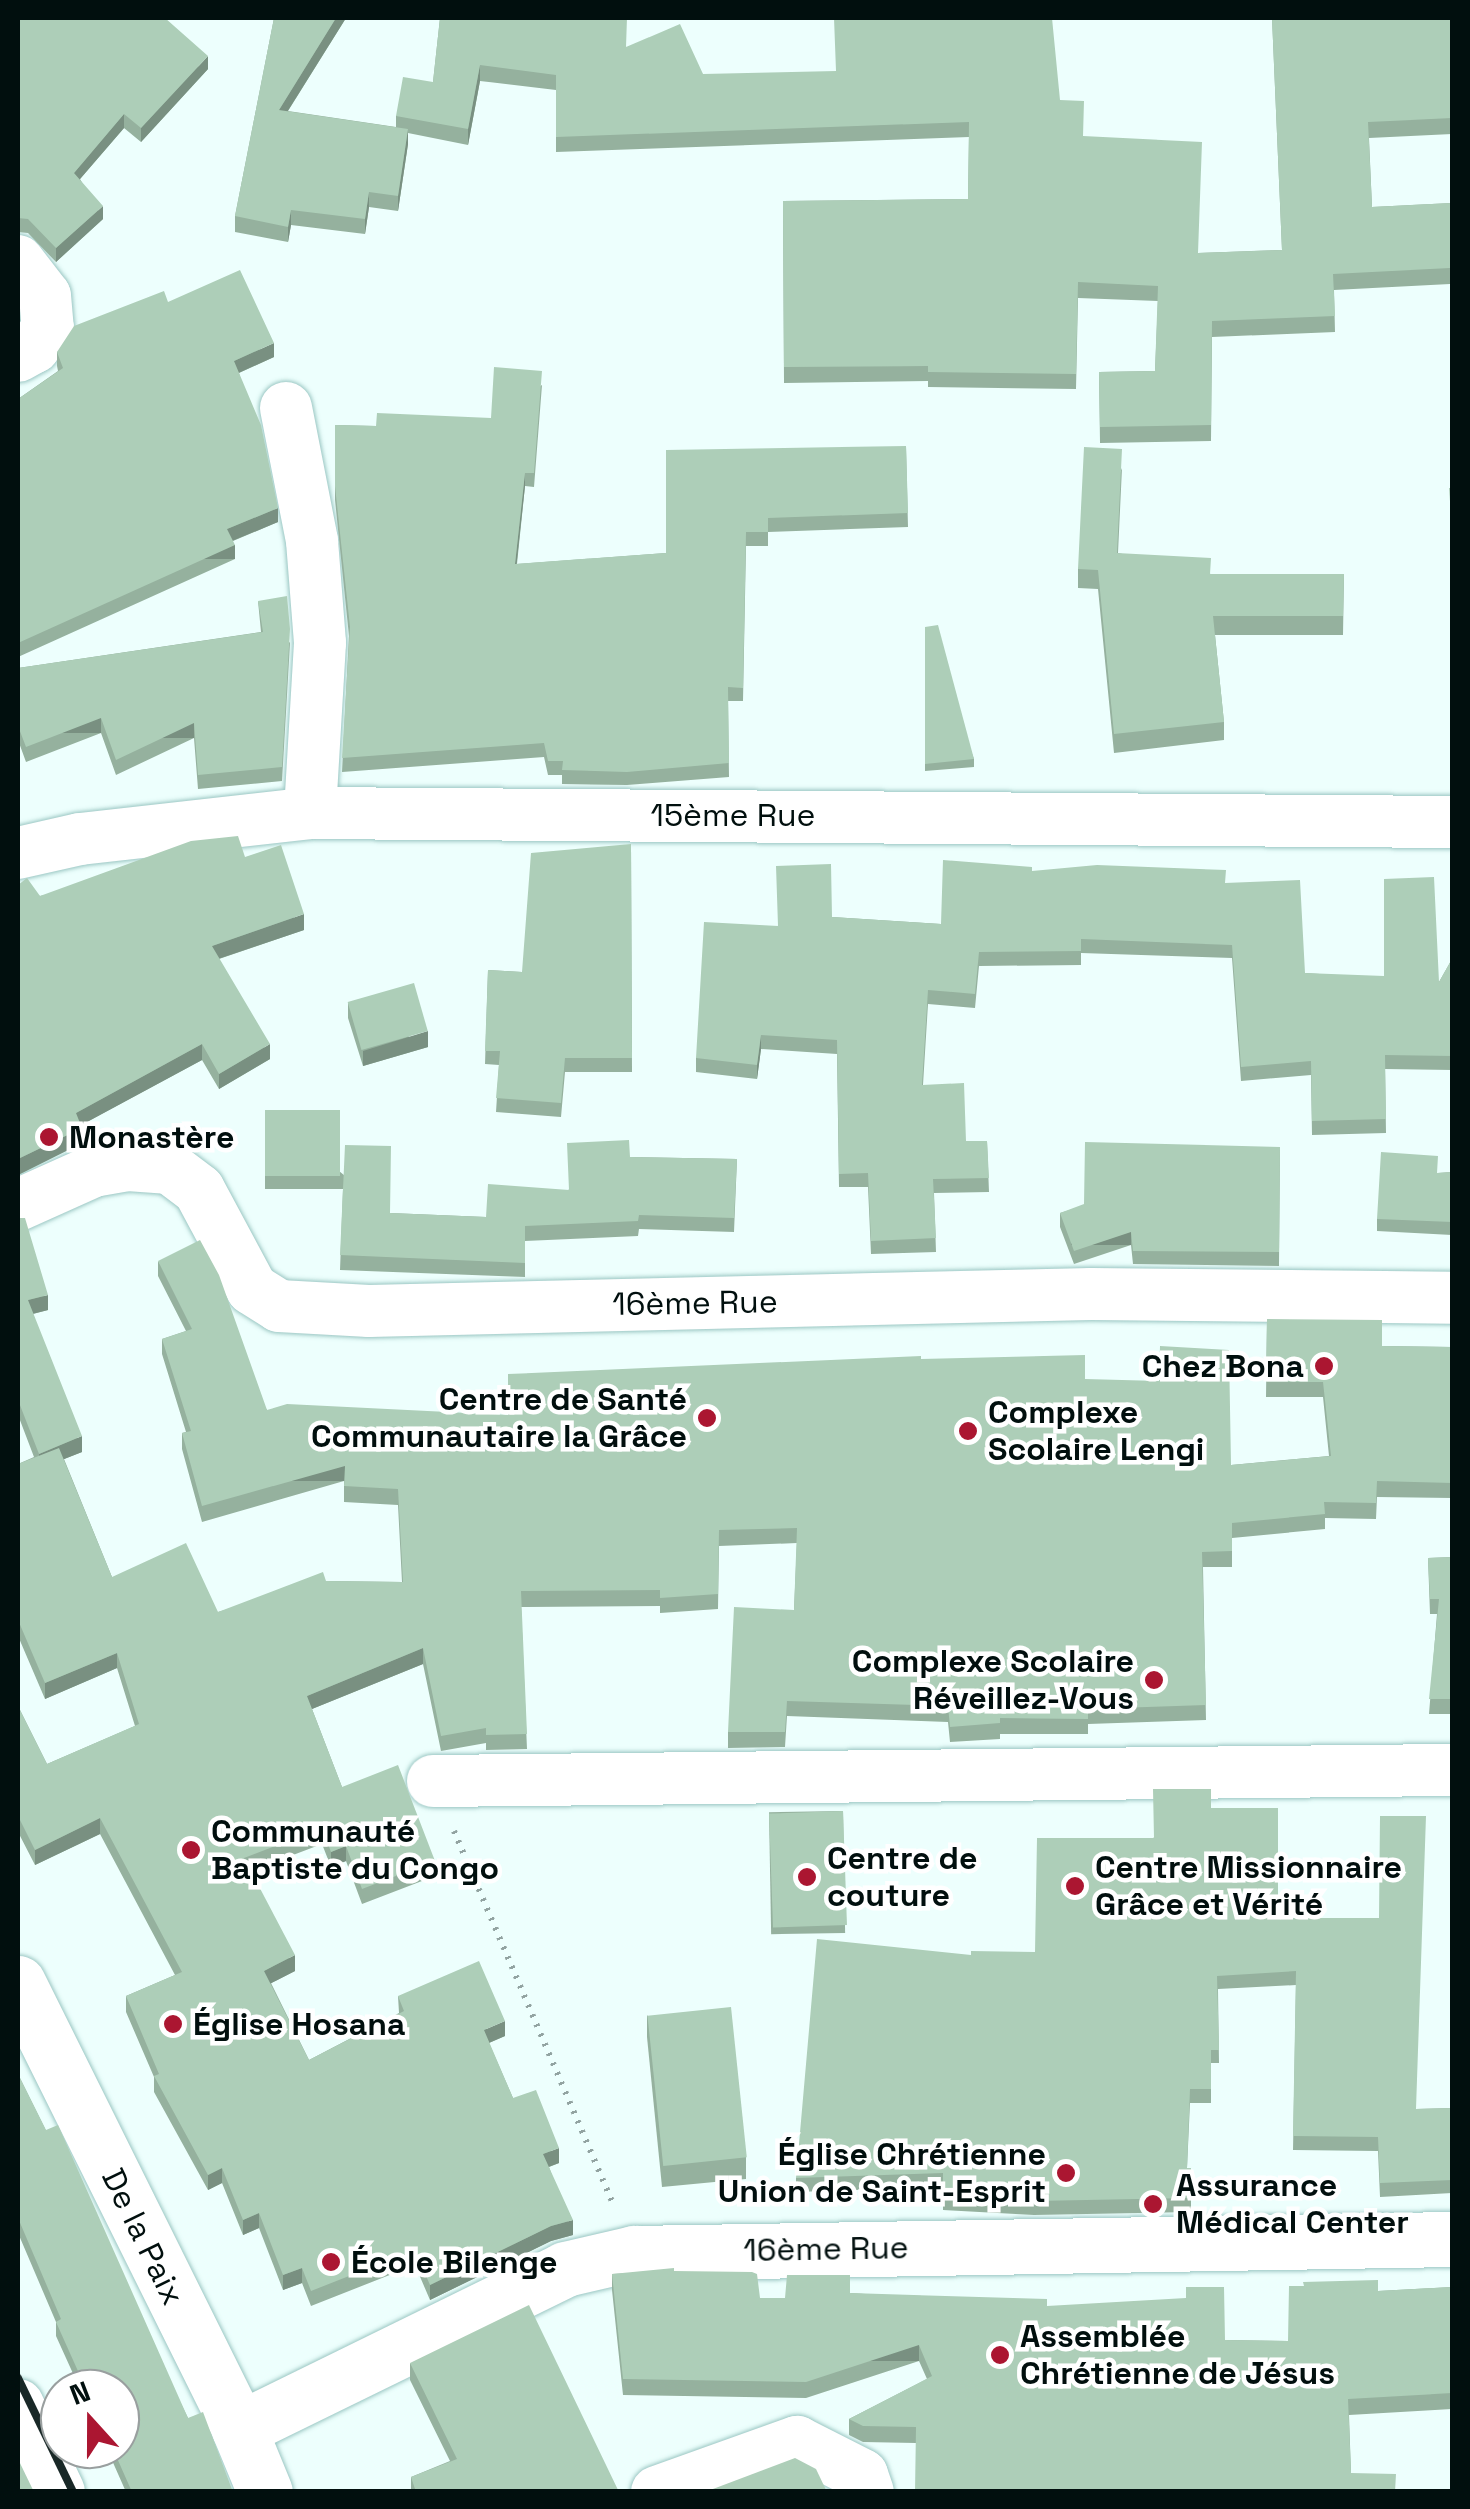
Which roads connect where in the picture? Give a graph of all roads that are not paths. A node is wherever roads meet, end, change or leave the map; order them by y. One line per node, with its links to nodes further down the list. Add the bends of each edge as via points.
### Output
1 (18, 262): 2 (street, via 46,296 48,328)
2 (18, 356)
3 (286, 408): 4 (street, via 312,541 320,643)
4 (310, 813): 5 (street, 15ème Rue); 6 (street, 15ème Rue, via 80,839)
5 (1452, 822)
6 (18, 853)
7 (18, 1205): 8 (street, 16ème Rue, via 94,1171 170,1168 198,1190 252,1289 279,1306 389,1310 1092,1294)
8 (1452, 1298)
9 (1452, 1770): 10 (street)
10 (433, 1781)
11 (18, 1984): 14 (street, De la Paix)
12 (1452, 2239): 14 (street, 16ème Rue, via 634,2253 565,2270)
13 (18, 2405): 15 (street)
14 (239, 2429): 16 (street, De la Paix)
15 (58, 2492)
16 (265, 2492)
17 (657, 2492): 18 (street, via 797,2442 862,2475)
18 (868, 2492)

